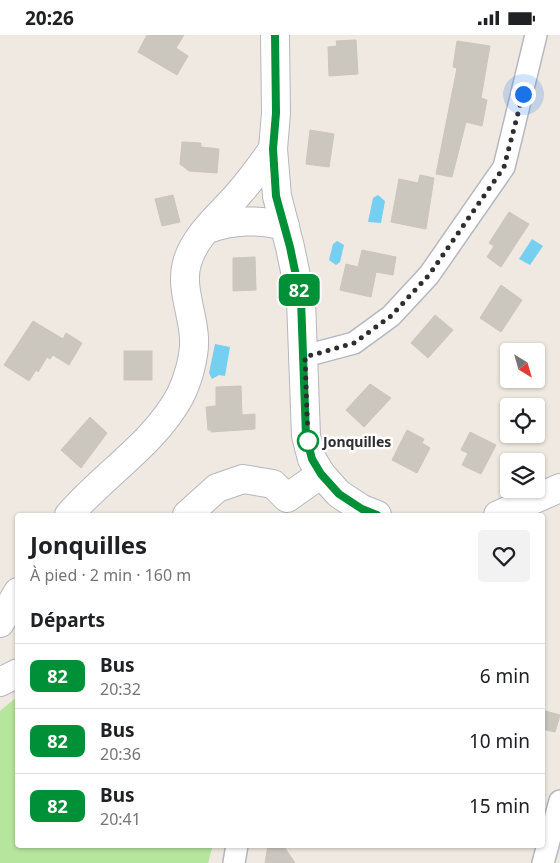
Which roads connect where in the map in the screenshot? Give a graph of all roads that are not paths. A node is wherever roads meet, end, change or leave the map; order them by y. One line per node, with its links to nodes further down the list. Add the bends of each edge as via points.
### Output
1 (275, 35): 3 (street)
2 (536, 35): 6 (street, via 504,167 429,275 391,316 354,343)
3 (273, 149): 4 (street, via 276,196); 5 (street)
4 (285, 226): 5 (street, via 272,222 224,222); 6 (street, via 301,300)
5 (208, 229): 10 (street, via 195,244 186,264 194,339 192,359 180,395 167,416)
6 (305, 357): 7 (street, via 306,436 312,459)
7 (321, 474): 9 (street); 12 (street, via 339,494)
8 (560, 488): 13 (street)
9 (285, 506): 11 (street, via 273,483 244,479 217,488)
10 (71, 513)
11 (189, 513)
12 (372, 513)
13 (503, 513)
14 (15, 598): 15 (street)
15 (0, 623)
16 (15, 674): 17 (street)
17 (0, 682)
18 (560, 801): 21 (street)
19 (236, 848): 20 (street)
20 (234, 863)
21 (544, 863)

